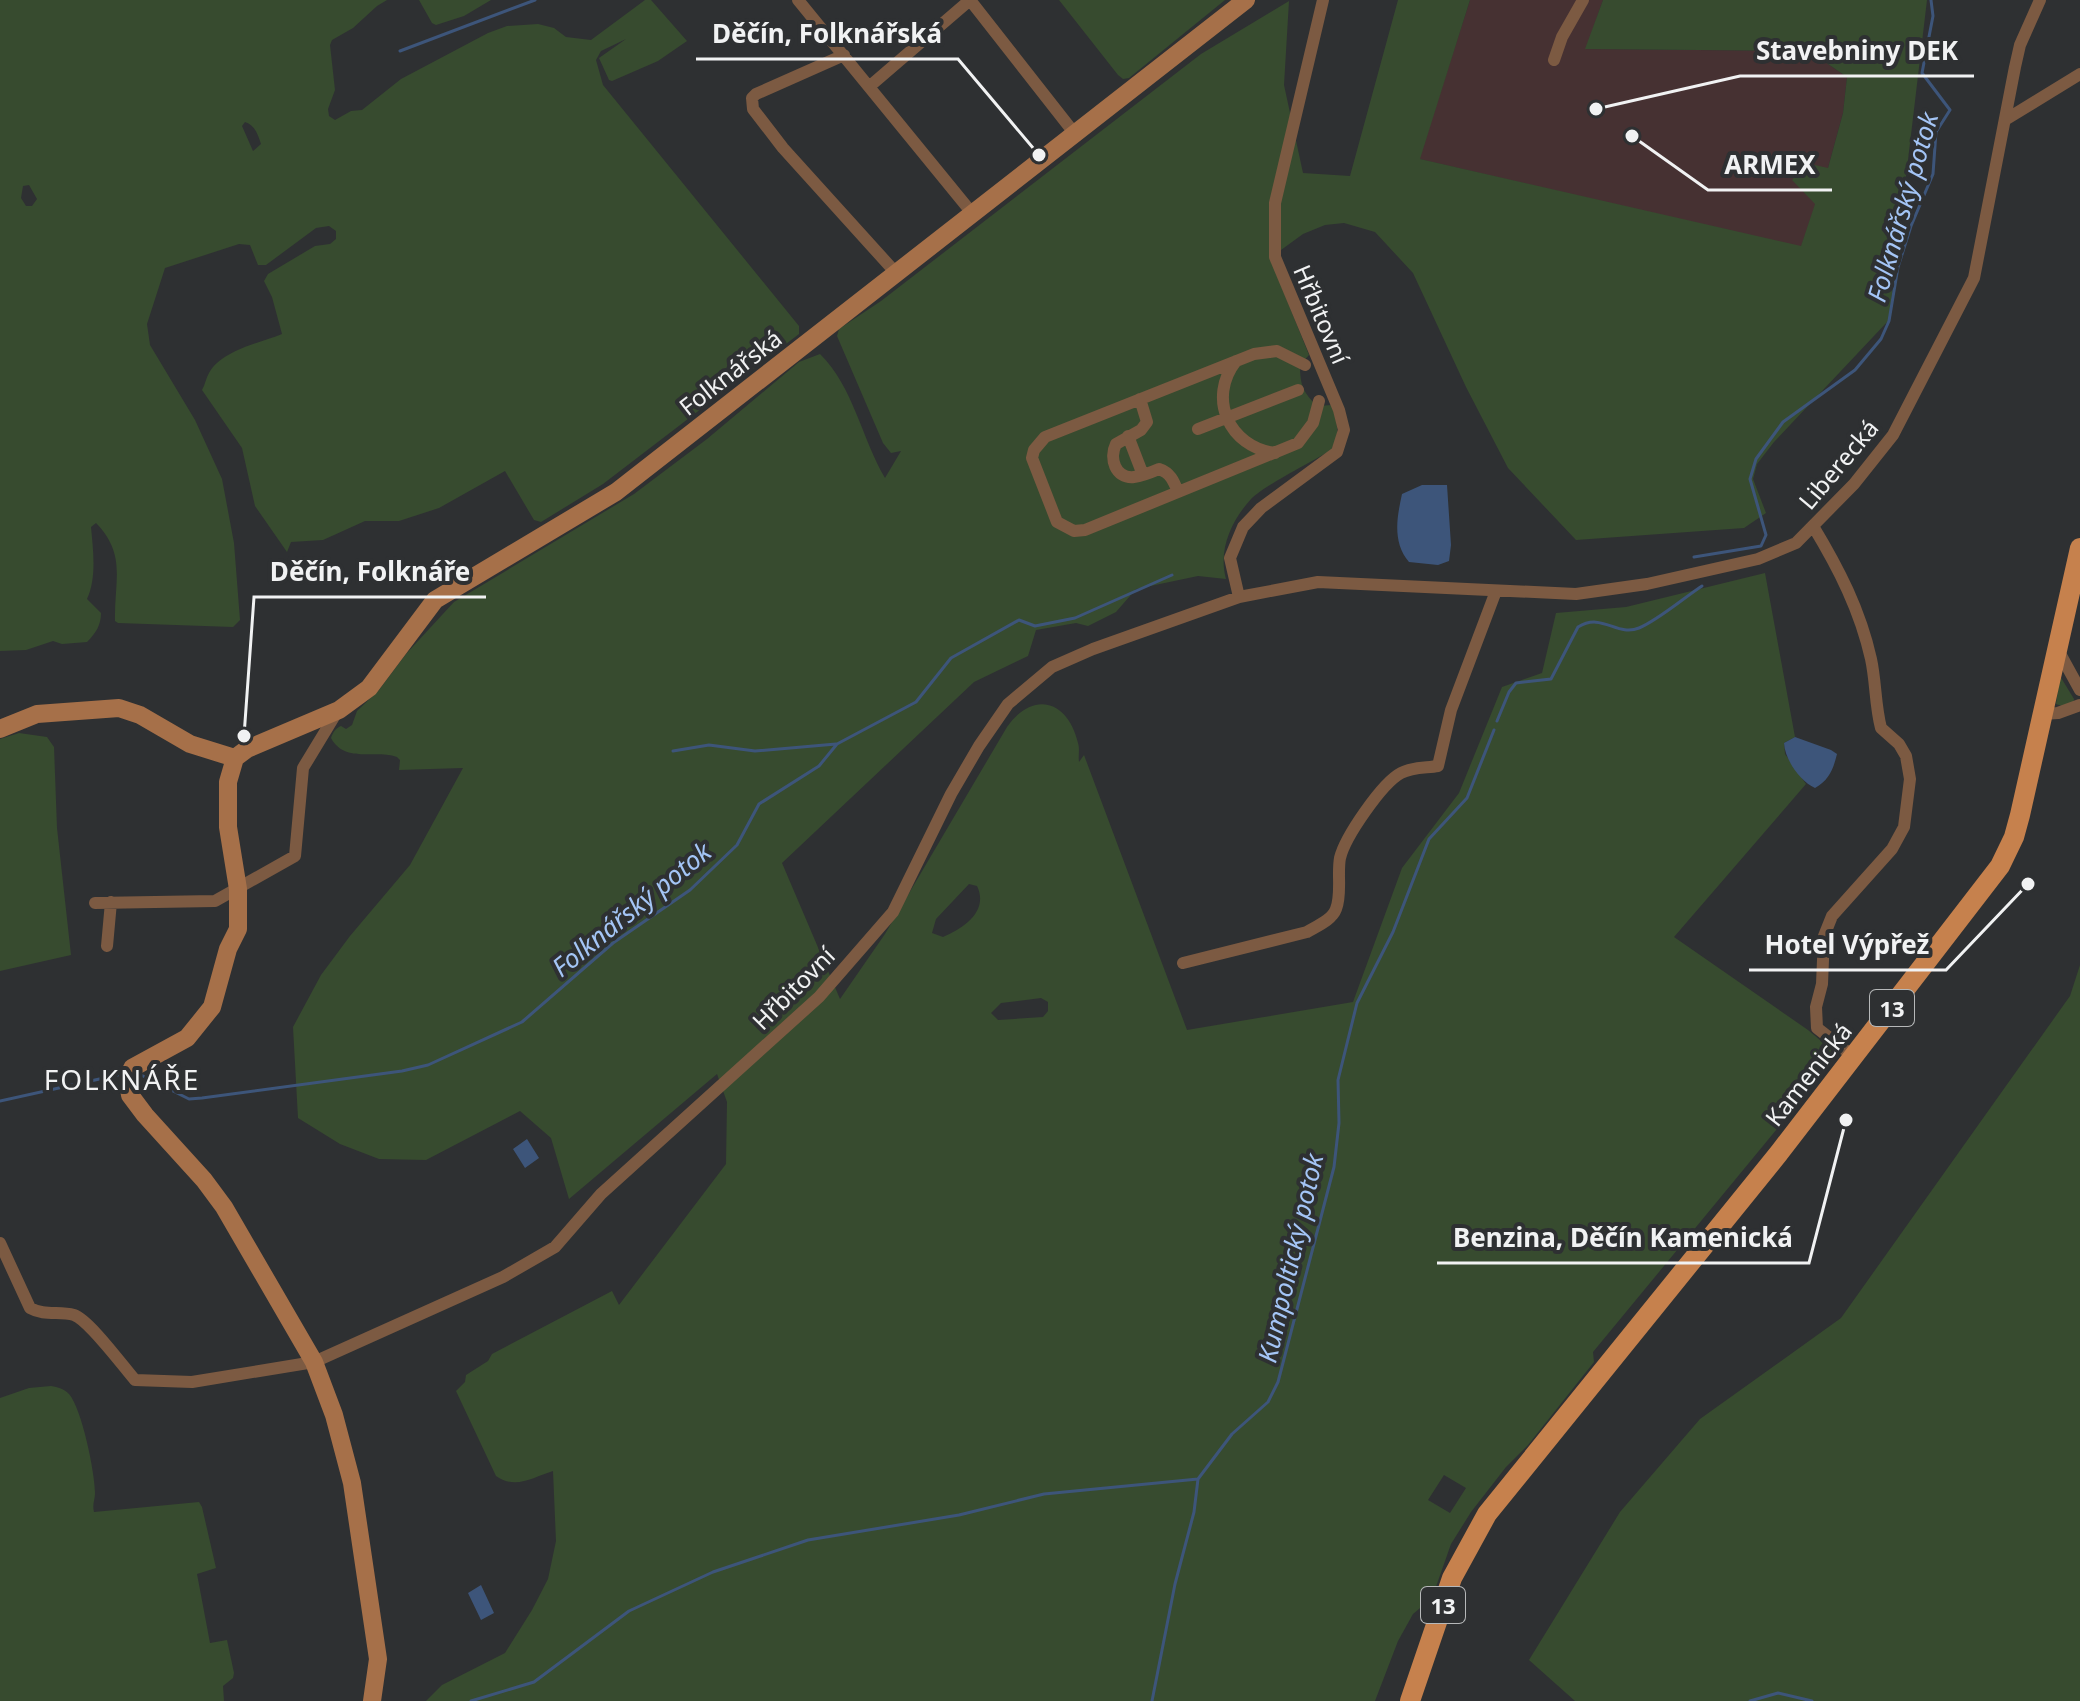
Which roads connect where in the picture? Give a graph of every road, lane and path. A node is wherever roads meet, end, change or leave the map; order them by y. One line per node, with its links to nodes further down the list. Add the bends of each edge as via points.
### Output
1 (798, 0): 7 (street)
2 (970, 0): 10 (street); 12 (street)
3 (1246, 0): 12 (street, Folknářská)
4 (1323, 0): 29 (street, Hřbitovní, via 1275,203 1275,257 1344,430 1337,452 1243,527 1230,558)
5 (1583, 0): 8 (street)
6 (2040, 0): 11 (street, Liberecká, via 2020,45)
7 (844, 55): 10 (street); 14 (street, via 756,94 751,107)
8 (1554, 60)
9 (2080, 74): 11 (street)
10 (870, 86): 13 (street)
11 (2005, 120): 26 (street, Liberecká, via 1974,278 1893,435)
12 (1075, 134): 13 (street, Folknářská)
13 (972, 213): 14 (street, Folknářská)
14 (896, 273): 33 (street, Folknářská, via 616,492 435,600 369,688)
15 (1236, 361): 16 (street, via 1268,351); 18 (street); 20 (street, via 1223,388)
16 (1305, 365)
17 (1298, 390): 20 (street)
18 (1140, 399): 22 (street, via 1147,422); 25 (street, via 1039,443 1032,458 1057,522 1085,530)
19 (1319, 401): 23 (street, via 1306,435)
20 (1226, 419): 21 (street); 23 (street, via 1245,443)
21 (1198, 429)
22 (1128, 436): 24 (street); 24 (street, via 1113,450 1114,464 1128,477)
23 (1275, 453): 25 (street)
24 (1143, 475): 25 (street, via 1164,470)
25 (1178, 492)
26 (1813, 526): 28 (street, Hřbitovní, via 1796,543 1758,559 1647,584 1576,594); 44 (street, Liberecká, via 1860,618 1881,728 1906,756 1910,779 1904,827 1892,849 1832,916 1824,936 1817,1028)
27 (2080, 548): 30 (main road, Kamenická / 13)
28 (1496, 591): 29 (street, Hřbitovní, via 1318,582); 43 (street, via 1451,710 1438,766 1405,771 1375,799 1345,843 1336,909 1307,932)
29 (1239, 597): 46 (street, Hřbitovní, via 1052,667 1008,704 951,794 893,912 819,997 601,1194 555,1247 503,1277)
30 (2057, 647): 31 (street); 34 (main road, Kamenická / 13)
31 (2080, 690)
32 (2080, 705): 34 (street)
33 (339, 710): 36 (street, Folknářská); 37 (street, via 303,768 295,856)
34 (2043, 714): 44 (main road, Kamenická / 13, via 2014,837 2000,866)
35 (0, 729): 36 (street, via 37,714 119,708 190,744)
36 (235, 758): 37 (street, via 228,782 228,827)
37 (238, 889): 38 (street); 41 (street)
38 (215, 901): 39 (street); 41 (street)
39 (111, 902): 40 (street); 42 (street)
40 (95, 903)
41 (237, 911): 46 (street, via 238,929 212,1007 187,1038 132,1068 130,1095 224,1207)
42 (107, 946)
43 (1183, 963)
44 (1854, 1057): 48 (main road, Kamenická / 13, via 1474,1535 1452,1578)
45 (0, 1243): 46 (street, Hřbitovní, via 30,1308 75,1315 135,1380 192,1382)
46 (314, 1362): 47 (street, via 352,1483 378,1659)
47 (372, 1701)
48 (1410, 1701)

